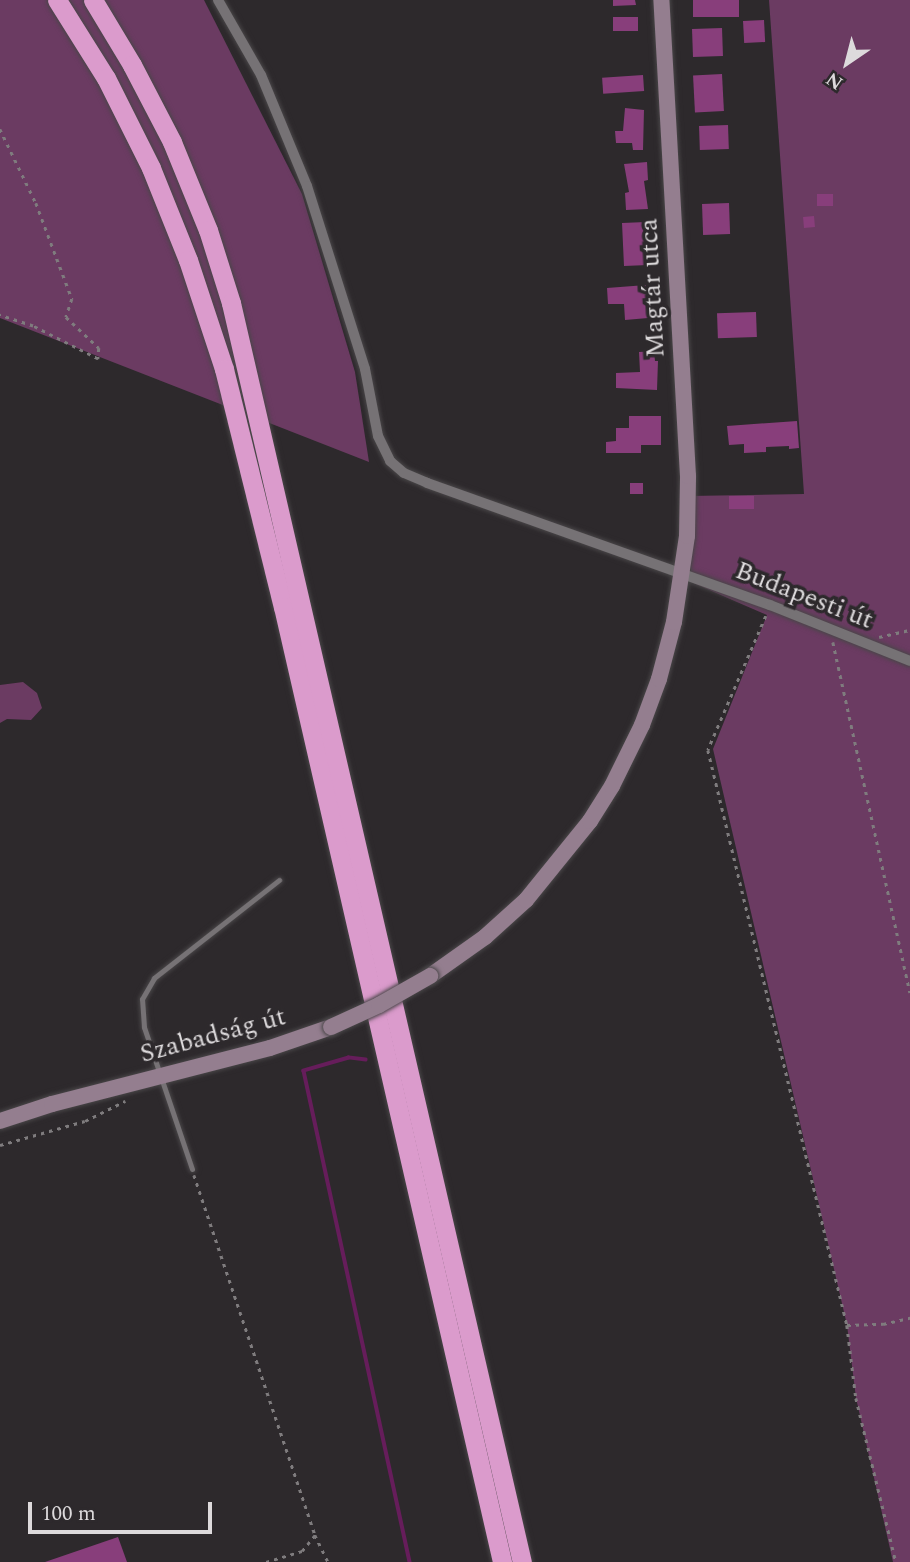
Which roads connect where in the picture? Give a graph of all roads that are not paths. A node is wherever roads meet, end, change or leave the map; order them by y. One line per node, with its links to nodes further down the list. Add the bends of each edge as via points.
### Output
1 (57, 0): 12 (highway, via 106,78 145,156 188,260 224,369)
2 (93, 0): 13 (highway, via 172,142 208,230 231,303)
3 (218, 0): 5 (street, Budapesti út, via 261,75 307,186 365,369 378,436 390,461 427,483)
4 (661, 0): 5 (street, Magtár utca, via 688,477)
5 (682, 574): 6 (street, Budapesti út); 8 (street, Magtár utca, via 654,692 627,758 601,804 526,900 485,937)
6 (910, 661)
7 (279, 880): 9 (lane, via 147,989 142,999 143,1020)
8 (430, 976): 9 (street, Szabadság út, bridge, via 331,1027 270,1048)
9 (162, 1075): 10 (street, Szabadság út); 11 (lane)
10 (0, 1121)
11 (192, 1170)
12 (502, 1562)
13 (522, 1562)

